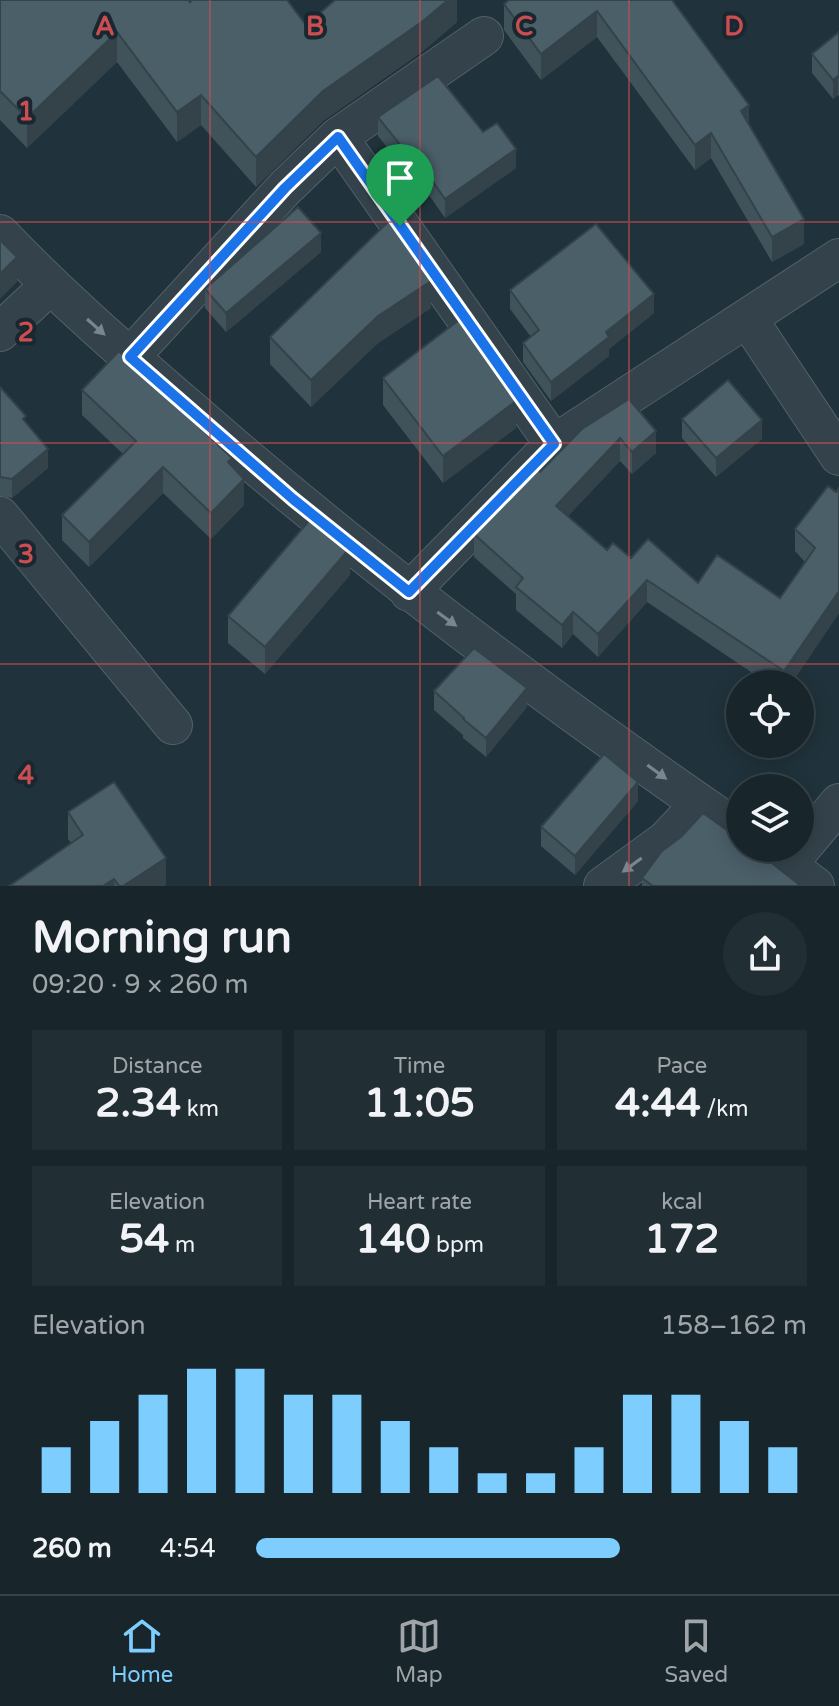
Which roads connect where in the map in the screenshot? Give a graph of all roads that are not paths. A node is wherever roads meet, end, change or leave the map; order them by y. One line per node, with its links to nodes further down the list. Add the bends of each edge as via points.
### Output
1 (484, 36): 2 (street)
2 (338, 137): 8 (street); 9 (street)
3 (0, 234): 5 (street)
4 (839, 258): 6 (street)
5 (49, 286): 7 (street); 8 (street, one-way to 8)
6 (748, 319): 9 (street); 10 (street)
7 (0, 332)
8 (130, 357): 12 (street)
9 (554, 444): 12 (street)
10 (839, 456)
11 (0, 516): 13 (street)
12 (409, 592): 15 (street, one-way to 15)
13 (173, 725)
14 (839, 803): 17 (street)
15 (700, 804): 16 (street); 18 (street, one-way to 18, via 665,841)
16 (726, 822)
17 (789, 866)
18 (603, 886)

